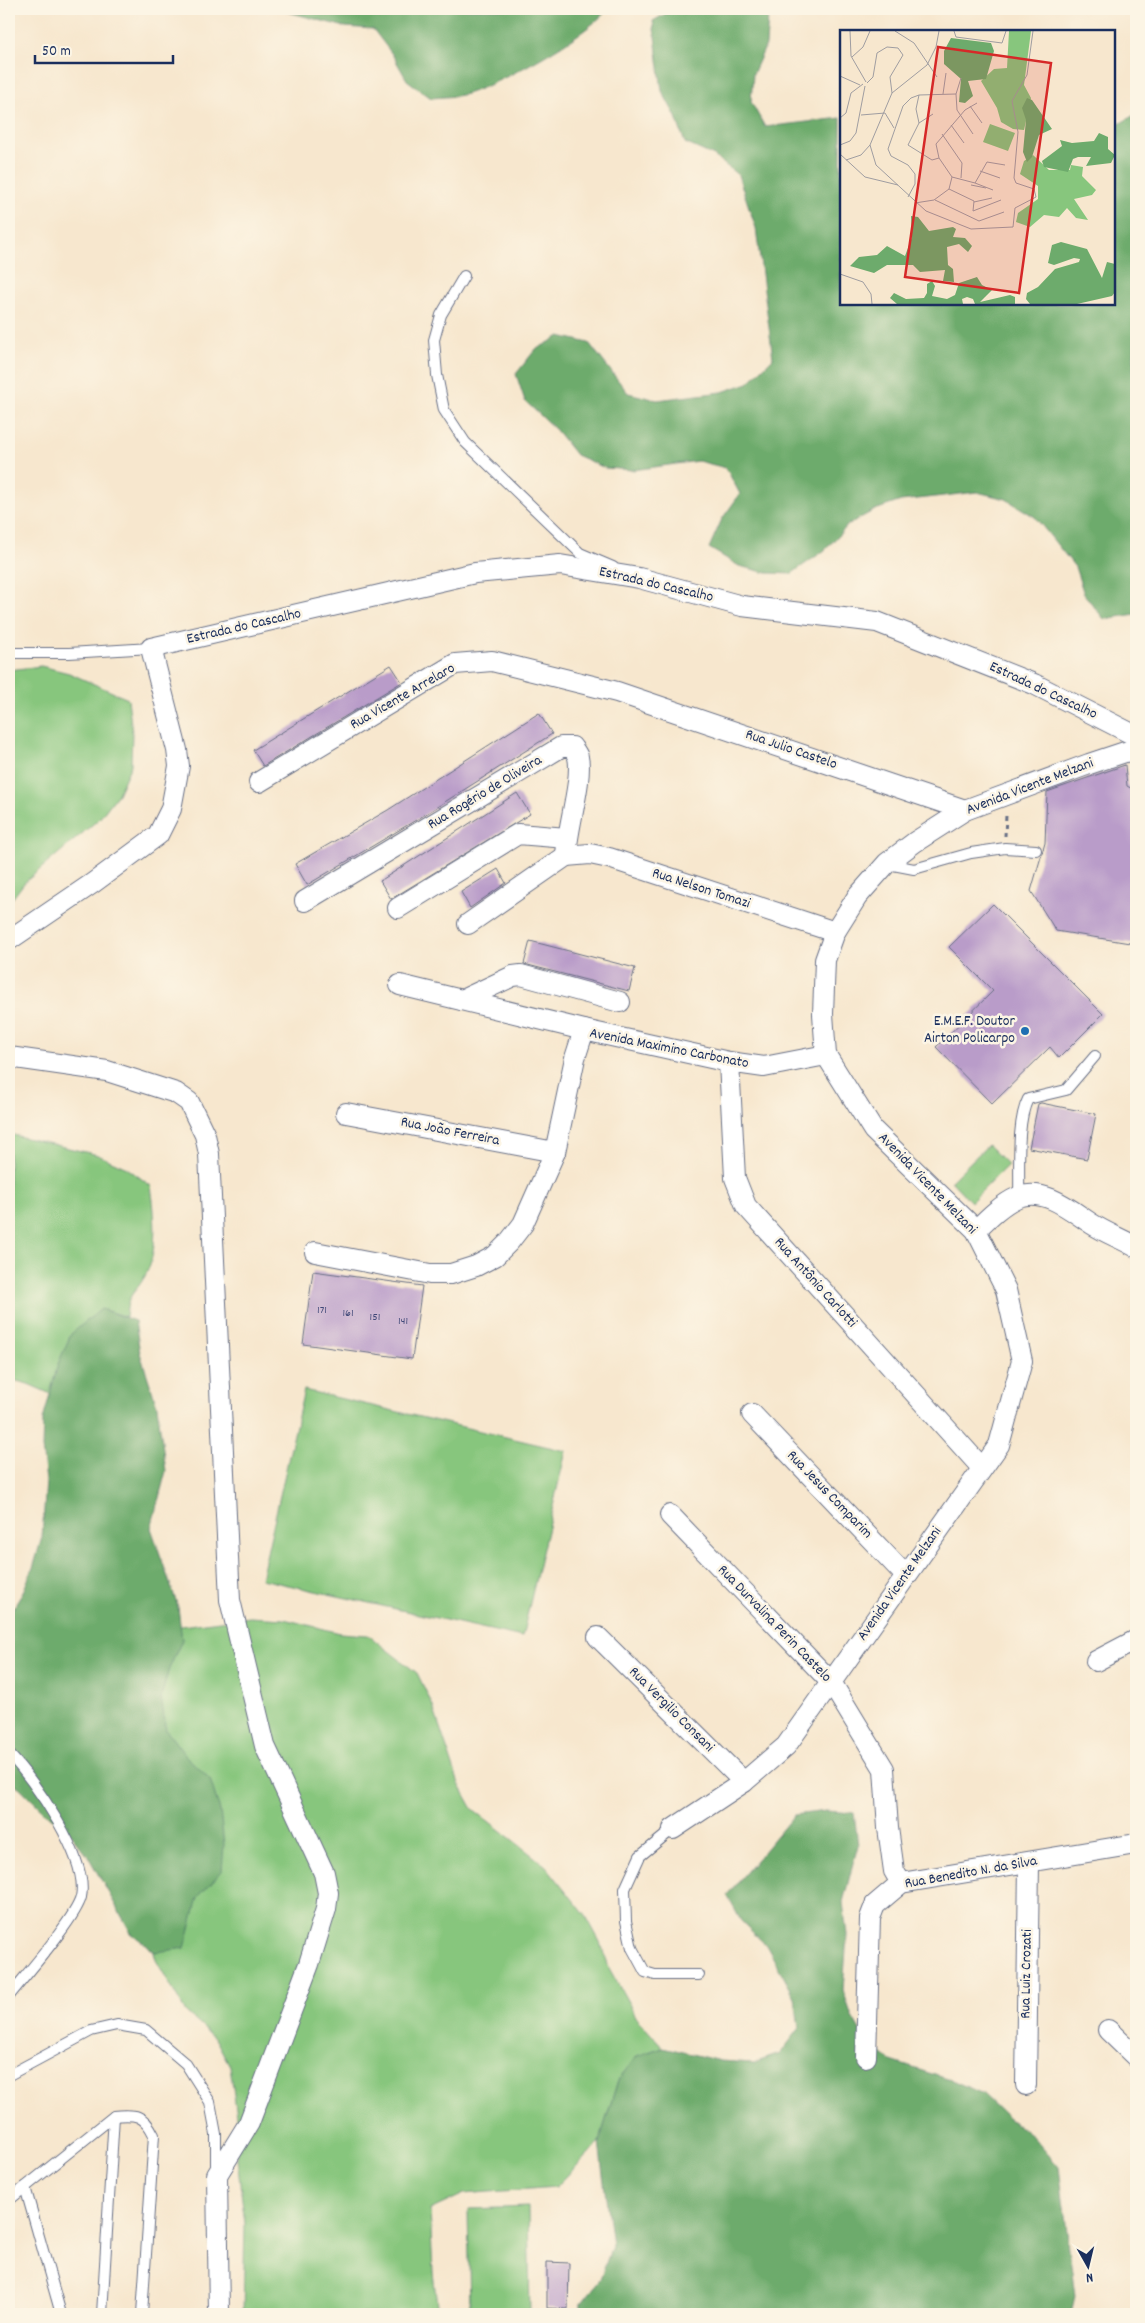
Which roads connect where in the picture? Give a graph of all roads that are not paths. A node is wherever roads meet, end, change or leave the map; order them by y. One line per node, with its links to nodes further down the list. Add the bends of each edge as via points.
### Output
1 (464, 276): 2 (lane, via 440,315 434,340 444,410 465,442 580,553)
2 (639, 578): 3 (street, Estrada do Cascalho, via 560,565 475,573); 6 (street, Estrada do Cascalho, via 742,606 877,622 1034,684)
3 (150, 648): 4 (lane, Estrada do Cascalho); 17 (street, via 177,750 179,766 171,809 158,835 93,884)
4 (9, 653)
5 (617, 692): 8 (street, Rua Vicente Arrelaro, via 492,660 455,664); 9 (street, Rua Julio Castelo)
6 (1136, 736)
7 (1136, 751): 9 (street, Avenida Vicente Melzani, via 1089,764)
8 (259, 782)
9 (964, 810): 12 (street, Avenida Vicente Melzani)
10 (566, 847): 13 (street, Rua Rogério de Oliveira, via 579,772 578,756 572,747 561,746); 14 (street, Rua Nelson Tomazi, via 518,834); 15 (street); 16 (street, Rua Nelson Tomazi)
11 (1036, 850): 12 (lane, via 1005,848 971,853 914,870)
12 (887, 863): 16 (street, Avenida Vicente Melzani, via 857,897)
13 (305, 902)
14 (398, 908)
15 (468, 924)
16 (835, 932): 22 (street, Avenida Vicente Melzani, via 825,960 823,1014)
17 (9, 940)
18 (400, 985): 19 (street)
19 (462, 1000): 20 (street, via 521,975); 21 (street)
20 (620, 1002)
21 (584, 1030): 25 (street, Avenida Maximino Carbonato); 27 (street, Avenida Maximino Carbonato)
22 (826, 1055): 25 (street, Avenida Maximino Carbonato, via 764,1067); 29 (street, Avenida Vicente Melzani, via 874,1130)
23 (1095, 1056): 28 (lane, via 1066,1090 1028,1100 1024,1107)
24 (9, 1058): 54 (street, via 107,1071 176,1093 189,1102 205,1134 209,1154 230,1600 265,1746 324,1873 328,1893 309,1964 249,2123)
25 (729, 1062): 33 (street, Rua Antônio Carlotti, via 735,1178 746,1206)
26 (346, 1113): 27 (street, Rua João Ferreira)
27 (555, 1152): 31 (street, Avenida Maximino Carbonato, via 523,1224 495,1256 476,1266 451,1274 430,1274)
28 (1020, 1197): 29 (street, via 995,1212); 30 (street, via 1039,1196 1062,1202 1093,1224)
29 (976, 1230): 33 (street, Avenida Vicente Melzani, via 1006,1290 1022,1361 999,1445)
30 (1136, 1247)
31 (315, 1252)
32 (752, 1414): 35 (street, Rua Jesus Comparim)
33 (982, 1468): 35 (street, Avenida Vicente Melzani)
34 (670, 1515): 39 (street, Rua Durvalina Perin Castelo)
35 (906, 1576): 39 (street, Avenida Vicente Melzani)
36 (598, 1637): 41 (street, Rua Vergilio Consani)
37 (1136, 1640): 38 (street)
38 (1096, 1661)
39 (831, 1682): 41 (street, Avenida Vicente Melzani, via 786,1746); 45 (street, Rua Durvalina Perin Castelo, via 884,1769 894,1871)
40 (9, 1754): 47 (lane, via 24,1770 58,1820 80,1876 80,1898 71,1917)
41 (744, 1782): 42 (street, Avenida Vicente Melzani)
42 (674, 1829): 46 (lane, via 640,1856 625,1889 626,1921 632,1948 645,1972)
43 (1136, 1844): 44 (street, Rua Benedito N. da Silva)
44 (1029, 1863): 45 (street, Rua Benedito N. da Silva); 52 (street, Rua Luiz Crozati)
45 (901, 1883): 49 (street, Rua Benedito N. da Silva, via 875,1905 870,1918)
46 (699, 1975)
47 (9, 1996)
48 (1108, 2030): 50 (street)
49 (866, 2057)
50 (1136, 2057)
51 (9, 2075): 54 (lane, via 92,2031 117,2025 146,2030 186,2064 210,2102 216,2134)
52 (1026, 2085)
53 (114, 2116): 55 (lane); 58 (lane); 59 (lane, via 134,2114 148,2123 154,2136)
54 (217, 2175): 60 (street)
55 (25, 2187): 56 (lane); 57 (lane)
56 (9, 2200)
57 (61, 2314)
58 (102, 2314)
59 (142, 2314)
60 (219, 2314)

